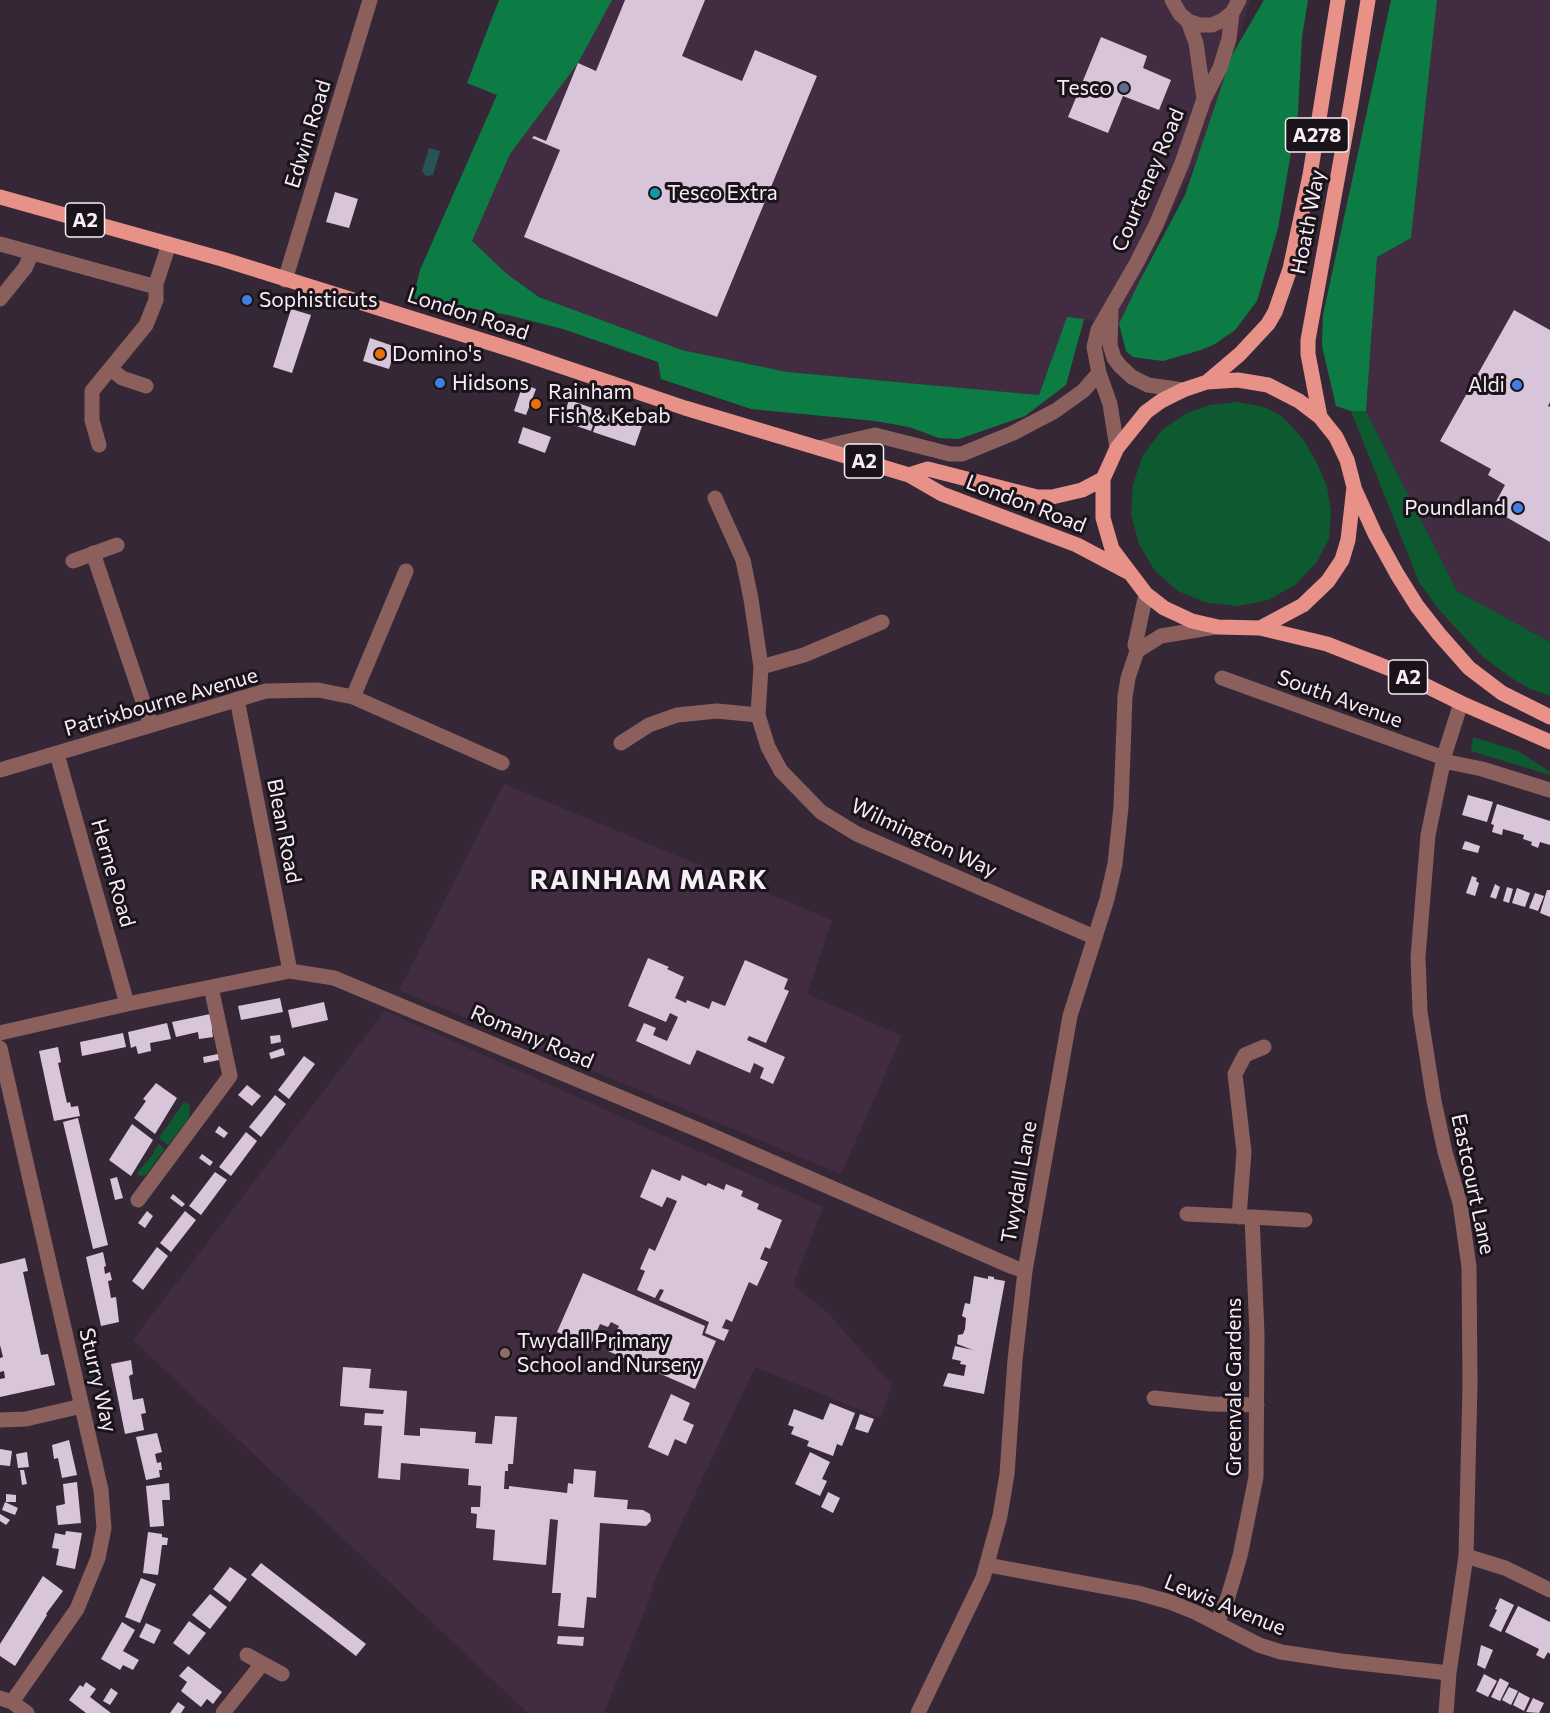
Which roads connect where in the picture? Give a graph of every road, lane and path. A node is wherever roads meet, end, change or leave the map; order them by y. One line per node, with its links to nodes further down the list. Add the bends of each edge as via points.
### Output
1 (370, 0): 12 (street, Edwin Road)
2 (1172, 0): 6 (street, Courteney Road)
3 (1338, 0): 18 (main road, Hoath Way / A278, via 1310,175 1290,269 1268,324)
4 (1368, 0): 21 (main road, Hoath Way / A278, via 1308,340)
5 (1235, 7): 6 (street, via 1212,25); 7 (street, Courteney Road, via 1220,68)
6 (1188, 21): 7 (street, Courteney Road, via 1196,43)
7 (1204, 99): 15 (street, Courteney Road, via 1156,225)
8 (0, 197): 10 (main road, London Road / A2)
9 (0, 244): 11 (street)
10 (169, 244): 12 (main road, London Road / A2); 13 (street)
11 (32, 253): 13 (street, via 144,284); 14 (street)
12 (285, 280): 23 (main road, London Road / A2)
13 (156, 283): 16 (street, via 156,300 148,321)
14 (0, 299)
15 (1111, 308): 17 (street, Courteney Road, via 1098,330 1094,347); 20 (street, Courteney Road, via 1110,345 1120,366 1148,385)
16 (111, 369): 19 (street, via 124,379); 22 (street, via 92,390 92,420)
17 (1099, 374): 23 (street, London Road, via 1055,411 962,454 875,435); 24 (street, Courteney Road, via 1110,404)
18 (1207, 382): 20 (main road); 21 (main road, via 1238,380 1268,386)
19 (146, 386)
20 (1182, 390): 24 (main road, via 1146,412)
21 (1320, 417): 27 (main road, via 1336,437)
22 (99, 445)
23 (819, 448): 25 (main road, London Road / A2)
24 (1117, 448): 26 (main road)
25 (909, 475): 26 (main road, London Road / A2, via 928,469 1037,497 1082,490); 33 (main road, London Road / A2, via 942,494 1077,545)
26 (1103, 479): 33 (main road, via 1104,525 1112,549)
27 (1354, 487): 37 (main road, via 1342,560 1328,581 1303,605); 45 (main road, A2, via 1396,574 1439,634 1470,668 1502,693)
28 (715, 498): 39 (street, Wilmington Way, via 743,560)
29 (117, 545): 30 (street)
30 (93, 553): 31 (street); 46 (street)
31 (73, 561)
32 (406, 571): 41 (street)
33 (1128, 572): 34 (main road)
34 (1146, 594): 36 (main road, via 1192,621); 38 (street, Twydall Lane)
35 (882, 622): 39 (street, via 804,655)
36 (1218, 627): 37 (main road); 38 (street, via 1161,636)
37 (1260, 628): 43 (main road, A2, via 1327,644)
38 (1137, 651): 54 (street, Twydall Lane, via 1125,697 1115,864)
39 (761, 667): 44 (street, Wilmington Way)
40 (1222, 678): 50 (street, South Avenue)
41 (353, 697): 42 (street, Patrixbourne Avenue, via 318,690 266,691); 51 (street, Patrixbourne Avenue)
42 (237, 699): 46 (street, Patrixbourne Avenue); 55 (street, Blean Road)
43 (1461, 703): 47 (main road, A2); 50 (street, Eastcourt Lane)
44 (759, 715): 48 (street, via 717,711 678,715 649,725); 54 (street, Wilmington Way, via 768,747 781,771 821,813 857,834)
45 (1550, 717)
46 (151, 725): 49 (street, Patrixbourne Avenue)
47 (1550, 742)
48 (621, 744)
49 (57, 754): 52 (street, Patrixbourne Avenue); 57 (street, Herne Road)
50 (1444, 759): 53 (street, South Avenue); 70 (street, Eastcourt Lane, via 1427,841 1420,1012 1434,1101 1460,1203 1469,1267)
51 (502, 763)
52 (0, 770)
53 (1550, 790)
54 (1094, 937): 65 (street, Twydall Lane, via 1070,1016)
55 (290, 972): 56 (street, Romany Road); 65 (street, Romany Road, via 334,978 356,986)
56 (211, 987): 57 (street, Romany Road); 61 (street, via 230,1076)
57 (128, 1004): 58 (street, Romany Road)
58 (0, 1033)
59 (1264, 1047): 63 (street, Greenvale Gardens, via 1245,1055 1235,1074)
60 (0, 1048): 68 (street, Sturry Way)
61 (138, 1200)
62 (1187, 1214): 63 (street)
63 (1246, 1217): 64 (street); 67 (street, Greenvale Gardens, via 1257,1334)
64 (1305, 1220)
65 (1025, 1271): 71 (street, Twydall Lane, via 1007,1474)
66 (1154, 1398): 67 (street)
67 (1257, 1405): 73 (street, Greenvale Gardens, via 1256,1477 1240,1556)
68 (82, 1406): 69 (street, via 26,1419); 78 (street, Sturry Way, via 101,1490 104,1528 98,1558 77,1609)
69 (0, 1420)
70 (1466, 1556): 72 (street, via 1505,1568); 76 (street, Eastcourt Lane)
71 (988, 1565): 73 (street, Lewis Avenue, via 1138,1593); 81 (street, Twydall Lane)
72 (1550, 1590)
73 (1217, 1623): 76 (street, Lewis Avenue, via 1258,1645 1293,1654)
74 (247, 1655): 75 (street)
75 (262, 1664): 77 (street); 80 (street)
76 (1449, 1673): 82 (street, Eastcourt Lane)
77 (282, 1674)
78 (6, 1700): 79 (street)
79 (27, 1713)
80 (223, 1713)
81 (918, 1713)
82 (1446, 1713)

